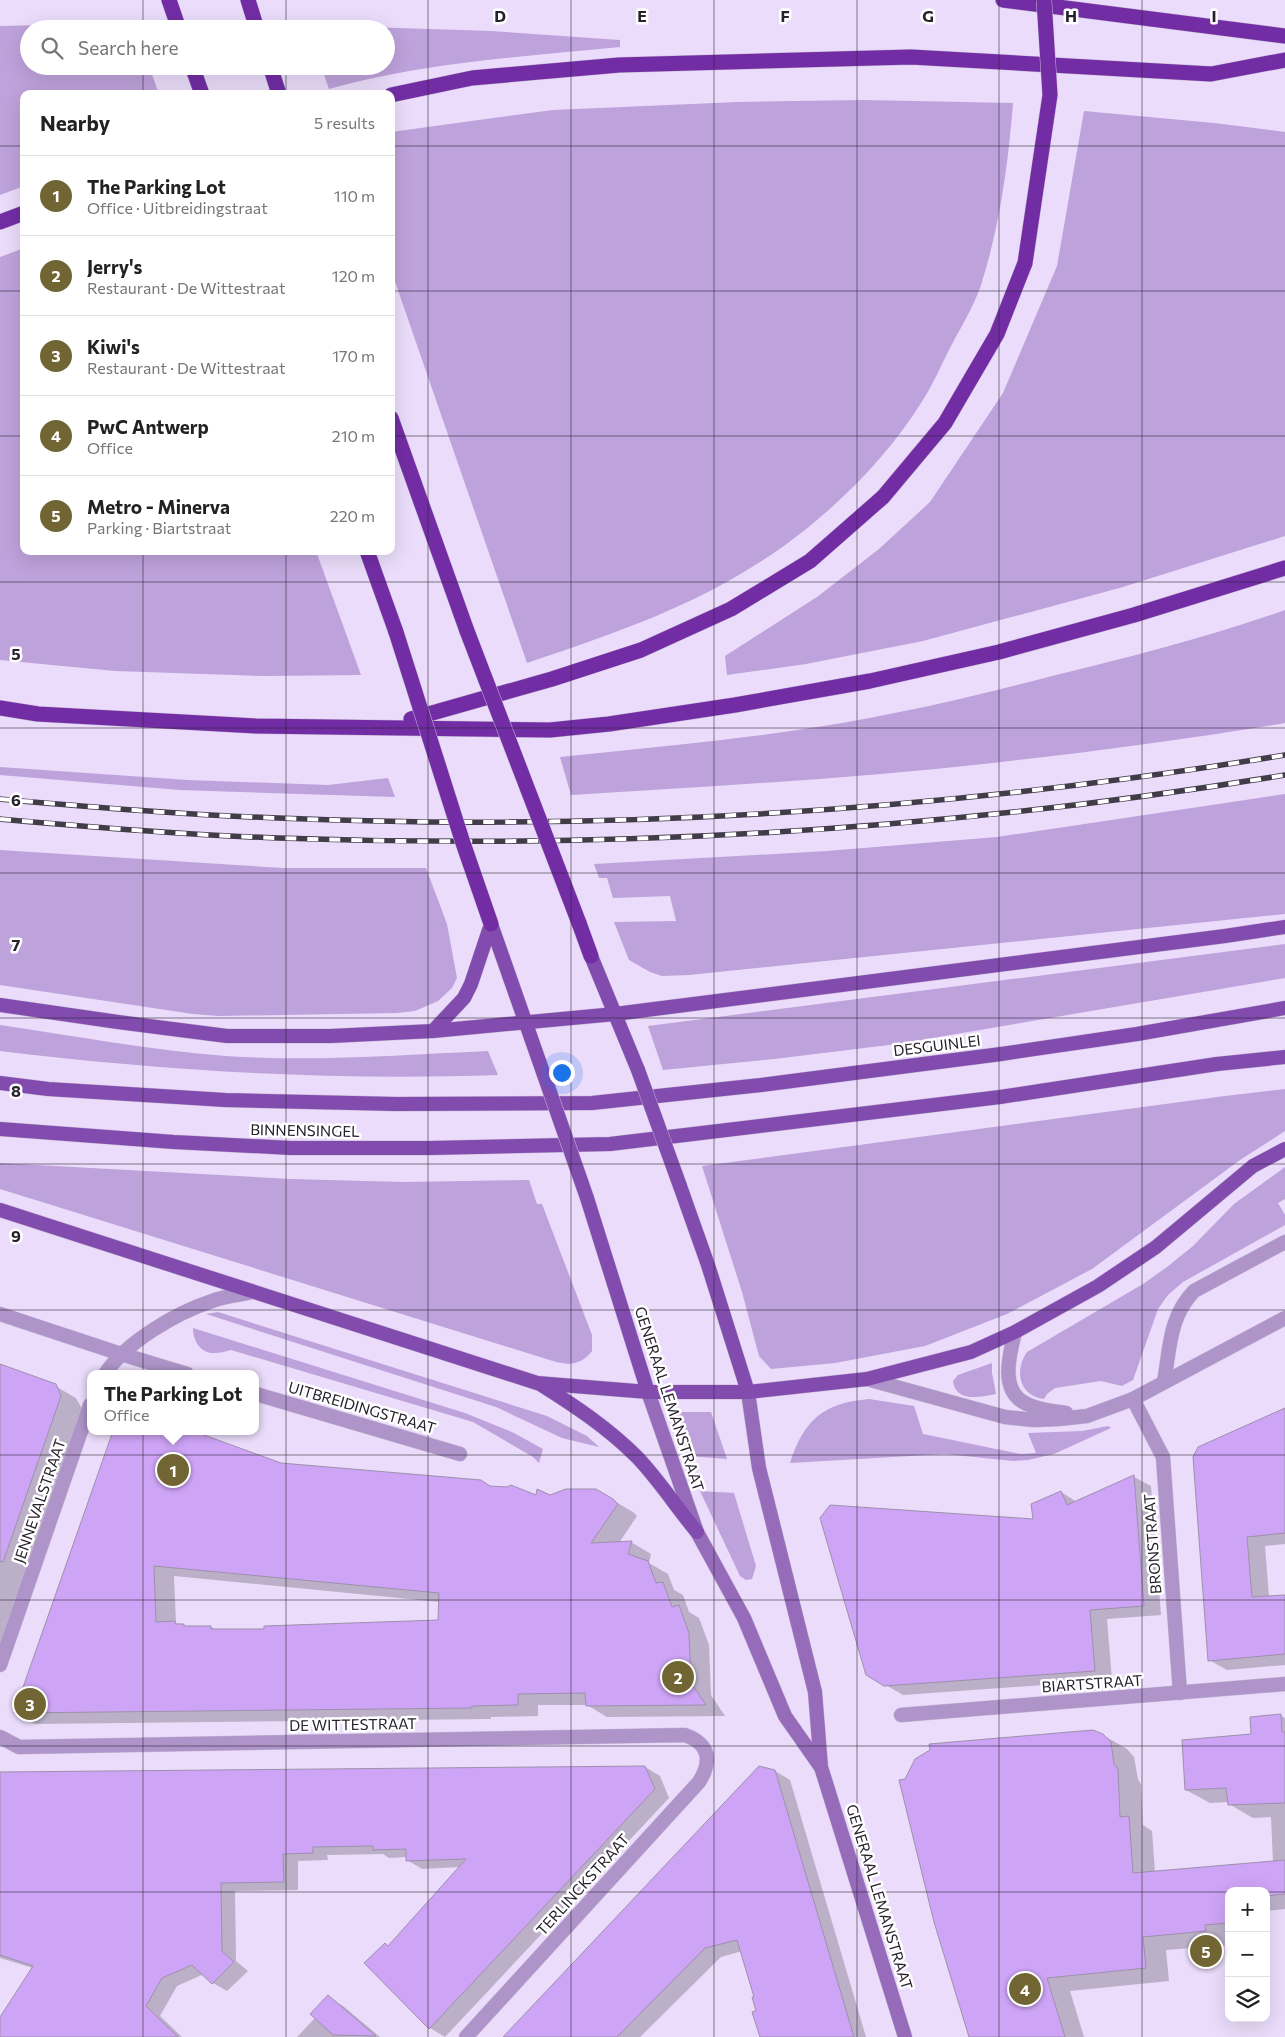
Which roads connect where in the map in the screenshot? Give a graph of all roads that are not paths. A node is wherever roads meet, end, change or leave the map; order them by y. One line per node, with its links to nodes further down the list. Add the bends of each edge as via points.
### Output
1 (169, 0): 5 (highway)
2 (248, 0): 6 (highway)
3 (1003, 0): 7 (highway)
4 (1044, 0): 20 (highway, bridge, via 1050,95 1025,263 997,334 945,423 883,497 810,561 731,609 641,650)
5 (176, 20)
6 (254, 20)
7 (1285, 36)
8 (1285, 60): 13 (highway, via 1211,74 911,56 619,64 472,78)
9 (195, 75): 11 (highway)
10 (273, 75): 12 (highway)
11 (201, 90)
12 (278, 90)
13 (395, 94)
14 (20, 214): 15 (highway)
15 (0, 222)
16 (395, 429): 23 (highway, bridge, via 467,632)
17 (368, 555): 21 (highway, bridge)
18 (1285, 568): 20 (highway, via 1134,615 999,652 870,681 736,705 550,730)
19 (0, 708): 20 (highway, via 38,714 256,726)
20 (385, 727)
21 (491, 924): 27 (main road, GENERAAL LEMANSTRAAT); 28 (main road, via 464,998)
22 (1285, 927): 26 (main road)
23 (591, 956): 26 (main road, GENERAAL LEMANSTRAAT)
24 (0, 1005): 28 (main road, via 227,1036 331,1036)
25 (1285, 1008): 31 (main road, DESGUINLEI, via 1001,1054)
26 (615, 1014): 27 (main road); 47 (main road, GENERAAL LEMANSTRAAT, bridge, via 708,1265)
27 (526, 1024): 28 (main road); 46 (main road, GENERAAL LEMANSTRAAT, bridge, via 587,1198)
28 (433, 1031)
29 (1285, 1057): 32 (main road, BINNENSINGEL, via 1217,1064 1000,1097 610,1144 292,1148)
30 (0, 1083): 31 (main road, BINNENSINGEL, via 225,1100 396,1104)
31 (592, 1103)
32 (0, 1129)
33 (1285, 1149): 39 (main road, via 1253,1166 1156,1247 1098,1286)
34 (0, 1210): 36 (main road)
35 (1285, 1242): 44 (street, via 1194,1291 1185,1301 1173,1325)
36 (254, 1292): 40 (street, via 212,1301 181,1314); 45 (main road)
37 (0, 1314): 40 (street)
38 (1285, 1318): 44 (street)
39 (1015, 1332): 43 (main road, via 971,1352); 51 (street, via 1008,1375 1013,1391 1023,1403)
40 (121, 1354): 41 (street); 42 (street)
41 (108, 1370)
42 (175, 1370)
43 (867, 1379): 47 (main road); 51 (street, via 1005,1417 1059,1419)
44 (1164, 1382): 49 (street)
45 (537, 1383): 46 (main road); 53 (main road, via 584,1413 639,1458)
46 (648, 1392): 47 (main road); 53 (main road, GENERAAL LEMANSTRAAT)
47 (748, 1392): 60 (main road, GENERAAL LEMANSTRAAT, via 759,1468 815,1692)
48 (259, 1395): 52 (street, UITBREIDINGSTRAAT)
49 (1133, 1399): 51 (street); 56 (street, BRONSTRAAT, via 1163,1458)
50 (87, 1415): 54 (street, JENNEVALSTRAAT)
51 (1087, 1416)
52 (460, 1454)
53 (697, 1532): 60 (main road, GENERAAL LEMANSTRAAT, via 744,1618 786,1716)
54 (0, 1665)
55 (1285, 1684): 56 (street, BIARTSTRAAT)
56 (1180, 1693): 57 (street, BIARTSTRAAT)
57 (901, 1715)
58 (0, 1737): 59 (street, DE WITTESTRAAT, via 19,1747 685,1735 695,1738)
59 (704, 1747): 61 (street, TERLINCKSTRAAT, via 707,1770 699,1782)
60 (821, 1767): 62 (main road, GENERAAL LEMANSTRAAT)
61 (466, 2037)
62 (905, 2037)

